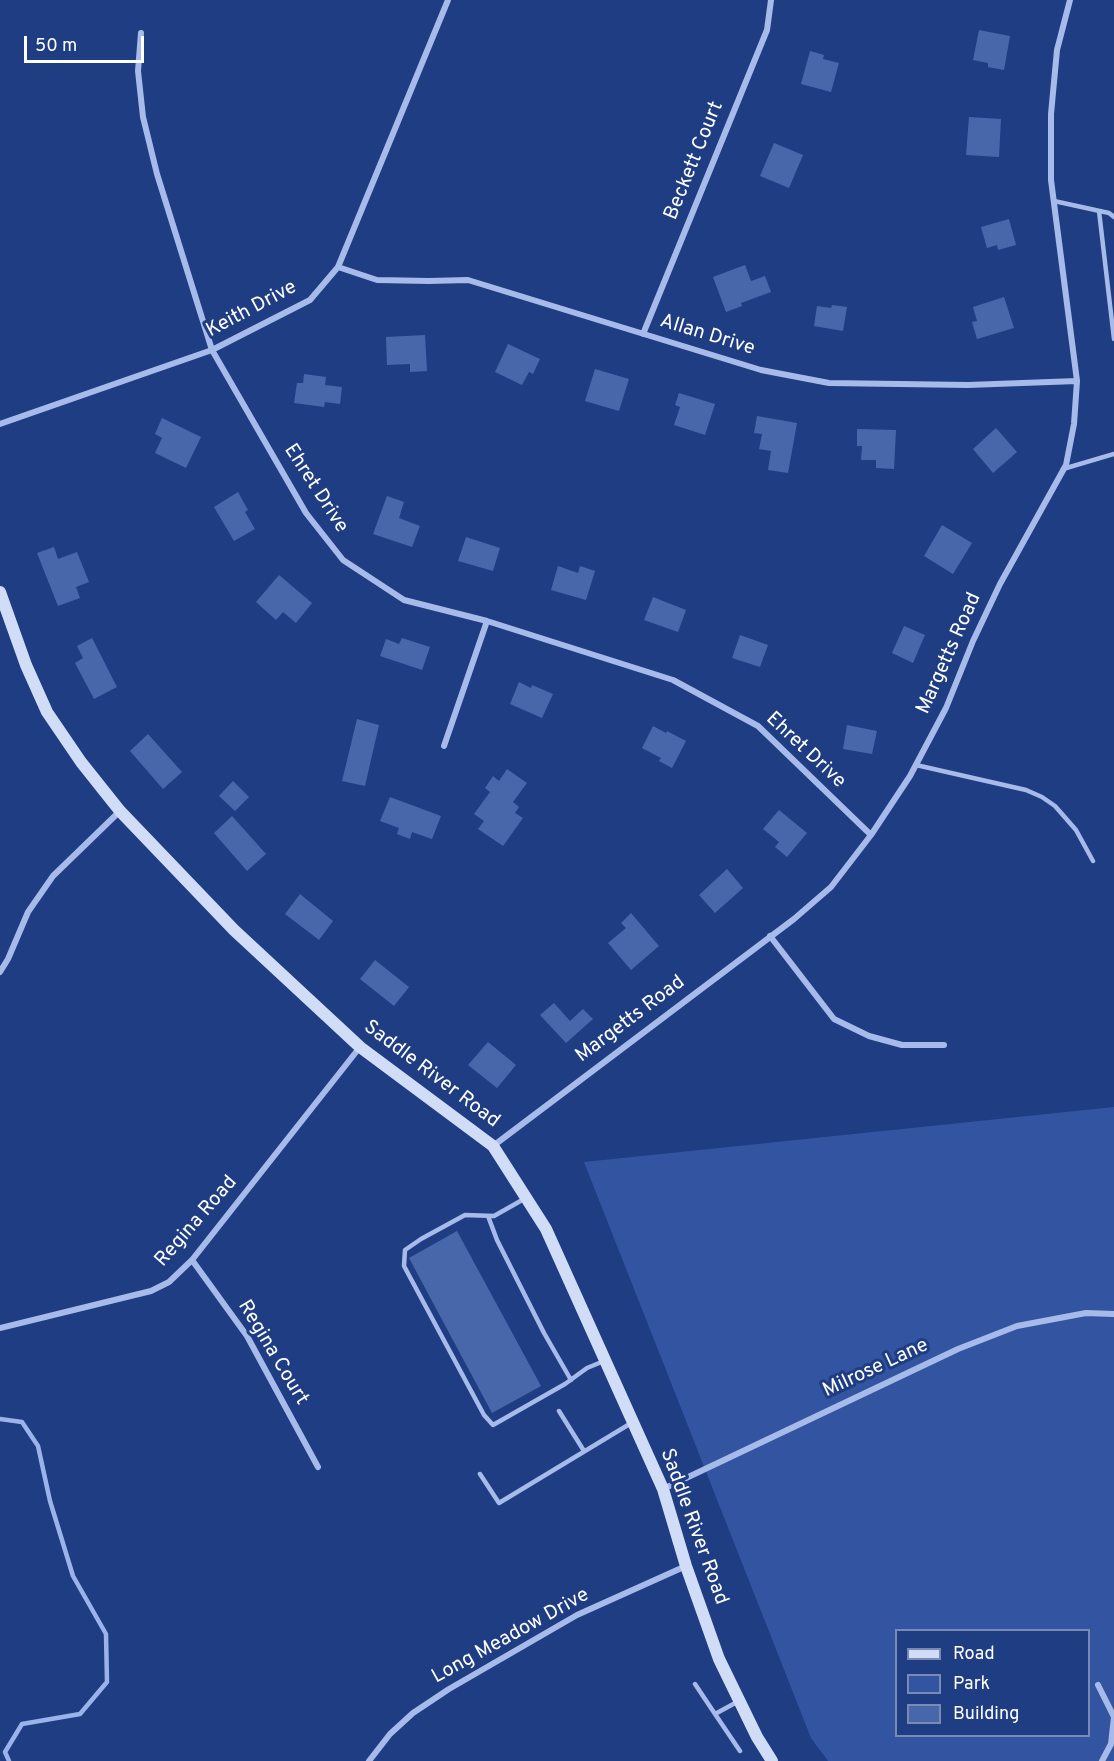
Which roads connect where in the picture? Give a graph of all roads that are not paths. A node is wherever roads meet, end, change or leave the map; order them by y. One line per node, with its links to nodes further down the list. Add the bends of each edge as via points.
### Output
1 (448, 0): 8 (street, Keith Drive)
2 (771, 0): 9 (street, Beckett Court, via 767,30)
3 (1070, 0): 5 (street, Margetts Road, via 1057,50 1051,114)
4 (141, 33): 11 (street, Ehret Drive, via 138,71 143,117)
5 (1054, 201): 6 (lane); 12 (street, Margetts Road)
6 (1099, 210): 7 (lane); 10 (lane)
7 (1114, 217)
8 (338, 267): 9 (street, Allan Drive, via 377,280 468,280); 11 (street, Keith Drive, via 310,300)
9 (643, 333): 12 (street, Allan Drive, via 761,370 829,383 968,386)
10 (1114, 339)
11 (212, 350): 13 (street, Keith Drive); 17 (street, Ehret Drive, via 306,513 343,560 404,600)
12 (1077, 381): 15 (street, Margetts Road, via 1074,424)
13 (0, 424)
14 (1114, 454): 15 (lane)
15 (1064, 470): 19 (street, Margetts Road, via 1000,584 946,708)
16 (0, 592): 20 (main road, Saddle River Road, via 47,712)
17 (487, 621): 18 (street); 21 (street, Ehret Drive, via 673,680 758,726)
18 (444, 746)
19 (916, 765): 21 (street, Margetts Road); 22 (lane, via 1042,797 1076,830)
20 (120, 811): 24 (street, via 53,876 28,912); 26 (main road, Saddle River Road, via 234,930)
21 (871, 835): 23 (street, Margetts Road, via 831,887)
22 (1093, 861)
23 (770, 936): 25 (street, via 834,1019 869,1036 902,1045); 27 (street, Margetts Road)
24 (0, 972)
25 (944, 1045)
26 (360, 1047): 27 (main road, Saddle River Road); 30 (street, Regina Road)
27 (493, 1146): 28 (main road, Saddle River Road)
28 (526, 1198): 29 (lane); 33 (main road, Saddle River Road, via 546,1229)
29 (488, 1216): 34 (lane, via 544,1334); 34 (lane, via 465,1215 421,1239 405,1250 404,1266 493,1425)
30 (192, 1260): 32 (street, Regina Road, via 169,1282 151,1291); 38 (street, Regina Court, via 247,1336)
31 (1114, 1314): 40 (street, Milrose Lane, via 1086,1313 1017,1326 958,1349)
32 (0, 1328)
33 (605, 1360): 34 (lane); 36 (main road, Saddle River Road)
34 (571, 1380)
35 (559, 1411): 37 (lane)
36 (633, 1422): 37 (lane); 40 (main road, Saddle River Road)
37 (584, 1451): 39 (lane, via 499,1503)
38 (318, 1467)
39 (480, 1474)
40 (663, 1489): 41 (main road, Saddle River Road)
41 (686, 1566): 44 (main road, Saddle River Road, via 719,1659); 48 (street, Long Meadow Drive, via 577,1615 449,1689 413,1713)
42 (695, 1684): 45 (lane)
43 (1098, 1685): 46 (street)
44 (740, 1701): 45 (lane); 49 (main road, Saddle River Road)
45 (715, 1714): 47 (lane)
46 (1114, 1717): 50 (street, via 1111,1744)
47 (740, 1751)
48 (369, 1761)
49 (772, 1761)
50 (1102, 1761)

